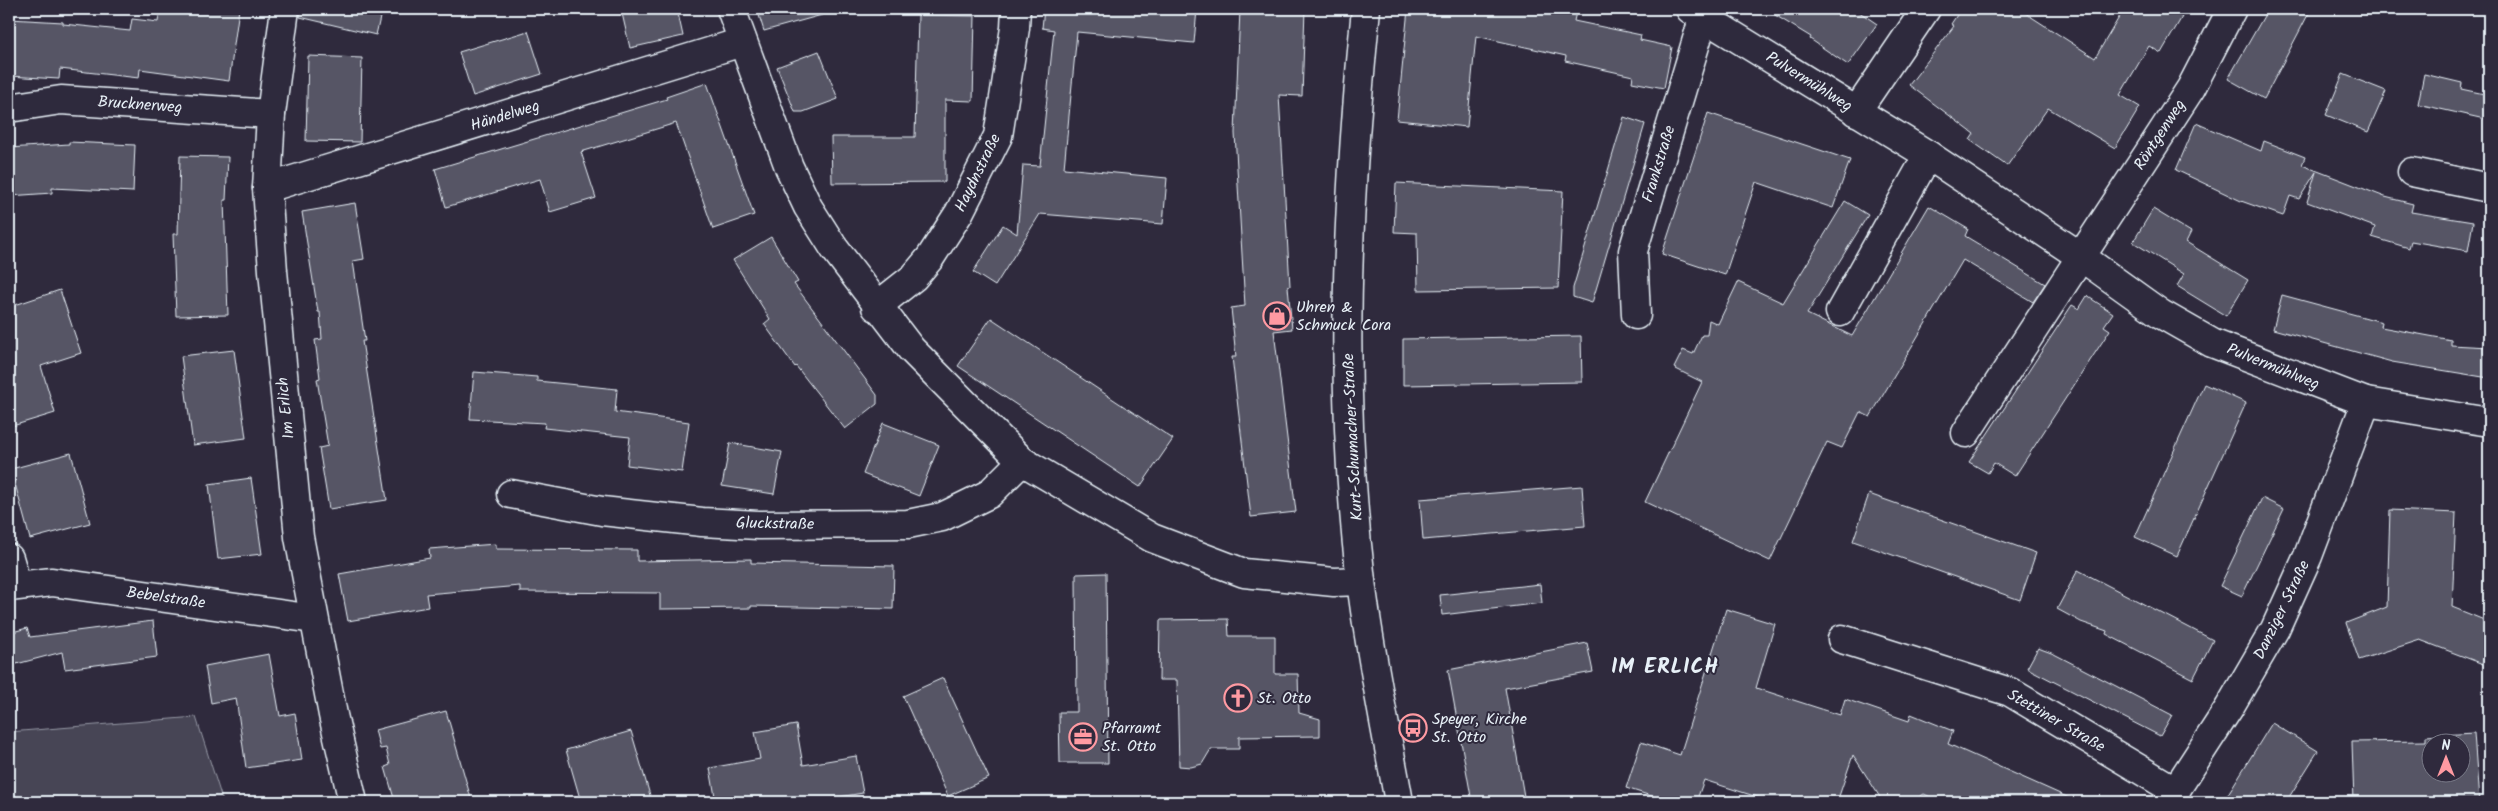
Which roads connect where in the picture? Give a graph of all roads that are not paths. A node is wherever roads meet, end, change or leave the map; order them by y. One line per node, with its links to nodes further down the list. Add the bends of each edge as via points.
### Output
1 (285, 9): 11 (street, Im Erlich)
2 (731, 9): 8 (street)
3 (1016, 9): 17 (street, Haydnstraße, via 998,136 959,213 930,258 914,277)
4 (1366, 9): 26 (street, Kurt-Schumacher-Straße, via 1356,103 1348,303 1353,475)
5 (1926, 9): 10 (street)
6 (2232, 9): 16 (street, Röntgenweg, via 2191,88)
7 (1697, 12): 10 (street, Pulvermühlweg); 19 (street, Frankstraße, via 1633,251)
8 (742, 42): 14 (street, Händelweg); 17 (street, via 788,167 808,207)
9 (9, 108): 11 (street, Brucknerweg, via 61,100)
10 (1856, 112): 12 (street, Pulvermühlweg)
11 (271, 114): 14 (street, Im Erlich)
12 (1928, 155): 16 (street, Pulvermühlweg); 18 (street)
13 (2412, 172): 15 (street)
14 (267, 188): 28 (street, Im Erlich, via 272,271 299,537)
15 (2489, 188)
16 (2080, 256): 20 (street, Pulvermühlweg, via 2161,314 2212,343); 22 (street)
17 (876, 307): 23 (street, via 911,349)
18 (1840, 312)
19 (1636, 315)
20 (2366, 402): 21 (street, Pulvermühlweg); 30 (street, Danziger Straße, via 2308,556 2275,628)
21 (2489, 422)
22 (1966, 433)
23 (1022, 461): 24 (street, Gluckstraße, via 989,494 942,517 908,524 702,522 611,512); 26 (street, via 1152,538 1244,573 1334,582)
24 (511, 494)
25 (9, 558): 27 (street, Bebelstraße)
26 (1361, 581): 32 (street, Kurt-Schumacher-Straße)
27 (13, 586): 28 (street, Bebelstraße, via 52,582)
28 (314, 619): 31 (street, Im Erlich)
29 (1842, 639): 30 (street, Stettiner Straße, via 2010,692)
30 (2172, 797)
31 (353, 802)
32 (1399, 802)

